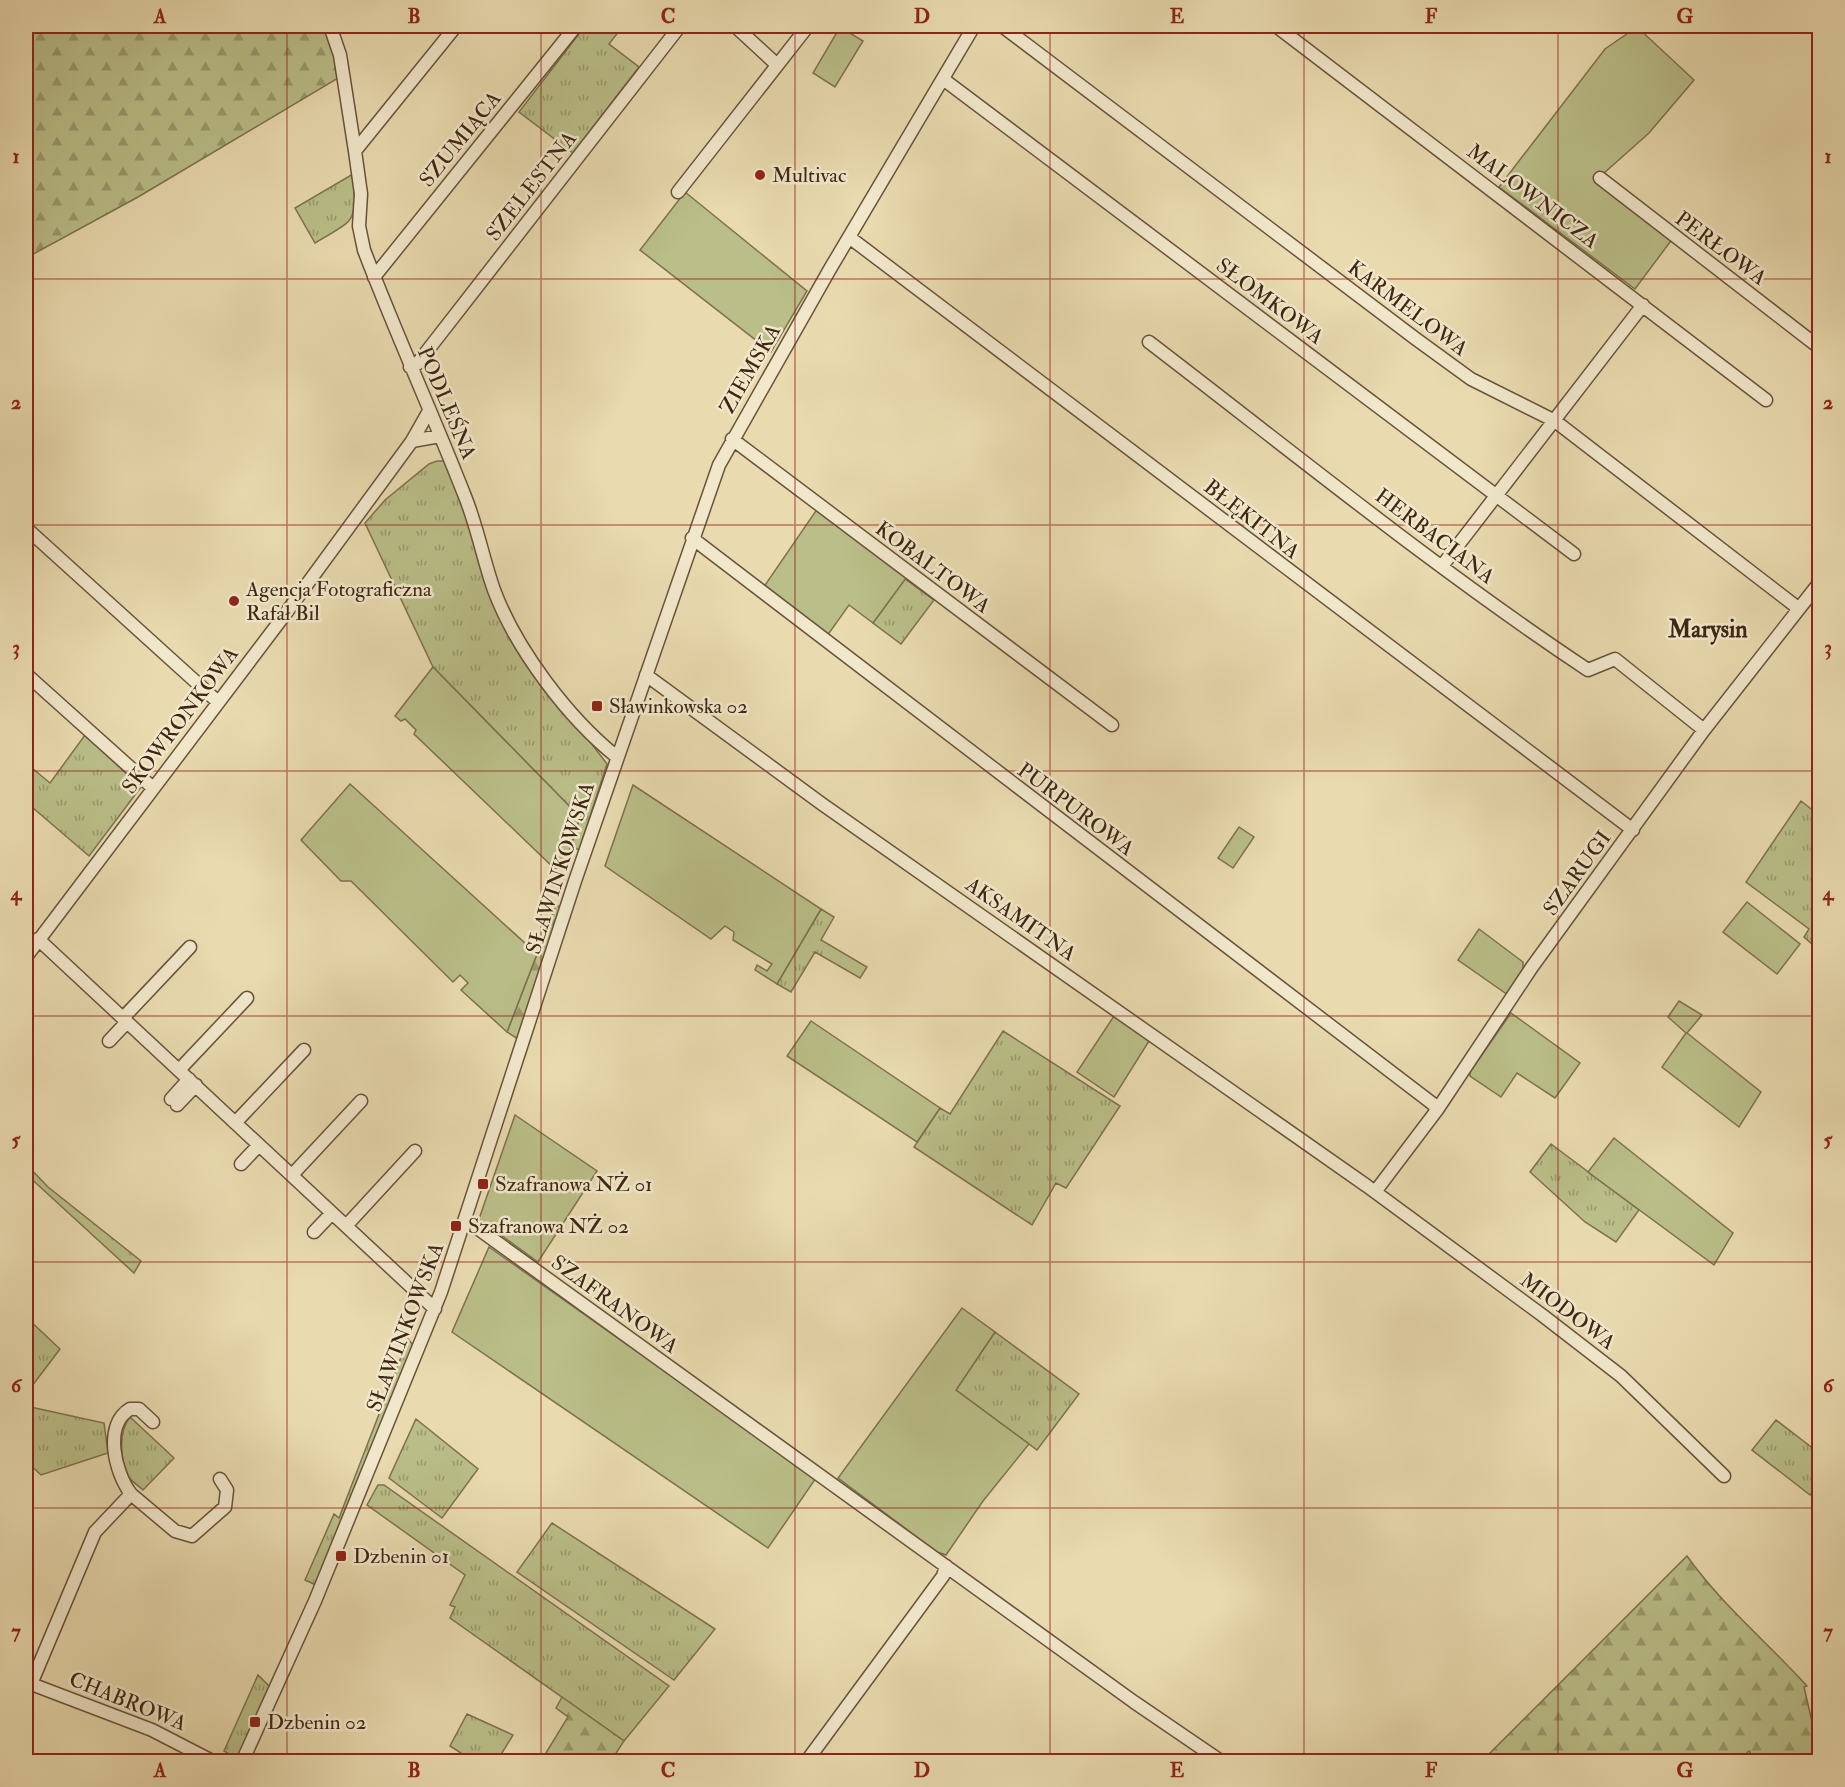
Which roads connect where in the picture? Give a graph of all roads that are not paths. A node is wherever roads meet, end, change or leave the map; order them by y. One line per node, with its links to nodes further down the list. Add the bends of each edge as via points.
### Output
1 (330, 26): 12 (street, PODLEŚNA, via 340,55)
2 (456, 26): 12 (street)
3 (576, 26): 16 (street, SZUMIĄCA)
4 (680, 26): 20 (street, SZELESTNA, via 487,276 417,364)
5 (735, 26): 10 (street)
6 (808, 26): 10 (street)
7 (974, 26): 11 (street, ZIEMSKA)
8 (1002, 26): 23 (street, KARMELOWA, via 1471,379)
9 (1276, 26): 17 (street, MALOWNICZA)
10 (776, 64): 14 (street)
11 (942, 79): 15 (street, ZIEMSKA); 27 (street, SŁOMKOWA)
12 (355, 151): 16 (street, PODLEŚNA, via 361,194 359,226)
13 (1600, 178): 19 (street, PERŁOWA)
14 (678, 192)
15 (849, 237): 25 (street, ZIEMSKA); 41 (street, BŁĘKITNA)
16 (374, 277): 20 (street, PODLEŚNA)
17 (1643, 305): 21 (street, MALOWNICZA); 23 (street)
18 (1149, 342): 31 (street, HERBACIANA)
19 (1820, 348)
20 (410, 367): 22 (street, PODLEŚNA)
21 (1766, 400)
22 (429, 411): 24 (street, PODLEŚNA); 26 (street, SKOWRONKOWA)
23 (1555, 421): 27 (street); 33 (street, KARMELOWA)
24 (440, 436): 26 (street); 39 (street, PODLEŚNA, via 509,621 567,708)
25 (732, 439): 29 (street, ZIEMSKA); 37 (street, KOBALTOWA)
26 (412, 441): 36 (street, SKOWRONKOWA)
27 (1497, 495): 30 (street, SŁOMKOWA); 31 (street)
28 (26, 528): 36 (street)
29 (692, 538): 35 (street, ZIEMSKA); 52 (street, PURPUROWA)
30 (1574, 554)
31 (1442, 566): 38 (street, HERBACIANA, via 1588,670 1615,659)
32 (1820, 582): 33 (street, SZARUGI)
33 (1798, 608): 38 (street, SZARUGI)
34 (26, 674): 40 (street)
35 (646, 675): 39 (street, ZIEMSKA); 58 (street, AKSAMITNA, via 822,804)
36 (218, 702): 40 (street, SKOWRONKOWA)
37 (1112, 725)
38 (1704, 730): 41 (street, SZARUGI)
39 (617, 757): 60 (street, SŁAWINKOWSKA)
40 (153, 788): 42 (street, SKOWRONKOWA)
41 (1633, 830): 52 (street, SZARUGI, via 1532,967)
42 (30, 947): 45 (street)
43 (189, 947): 45 (street)
44 (248, 998): 48 (street)
45 (125, 1020): 46 (street); 48 (street)
46 (109, 1041)
47 (304, 1050): 53 (street)
48 (179, 1070): 49 (street)
49 (193, 1082): 51 (street); 53 (street)
50 (361, 1101): 57 (street)
51 (174, 1102)
52 (1437, 1110): 58 (street, SZARUGI)
53 (235, 1123): 54 (street)
54 (261, 1147): 56 (street); 57 (street)
55 (415, 1151): 61 (street)
56 (244, 1166)
57 (292, 1175): 59 (street)
58 (1375, 1192): 65 (street, MIODOWA, via 1622,1376)
59 (329, 1211): 61 (street); 62 (street)
60 (466, 1220): 63 (street, SŁAWINKOWSKA); 68 (street, SZAFRANOWA)
61 (346, 1226): 63 (street)
62 (311, 1230)
63 (435, 1309): 71 (street, SŁAWINKOWSKA, via 315,1601)
64 (153, 1422): 67 (street, via 138,1409 130,1409 117,1422 114,1439 123,1479)
65 (1724, 1476)
66 (220, 1479): 67 (street, via 227,1490 225,1507 192,1536 175,1531)
67 (131, 1494): 69 (street, via 95,1532)
68 (946, 1566): 72 (street, via 943,1576); 73 (street, SZAFRANOWA)
69 (28, 1683): 70 (street, CHABROWA, via 152,1730)
70 (214, 1761)
71 (242, 1761)
72 (806, 1761)
73 (1222, 1761)

